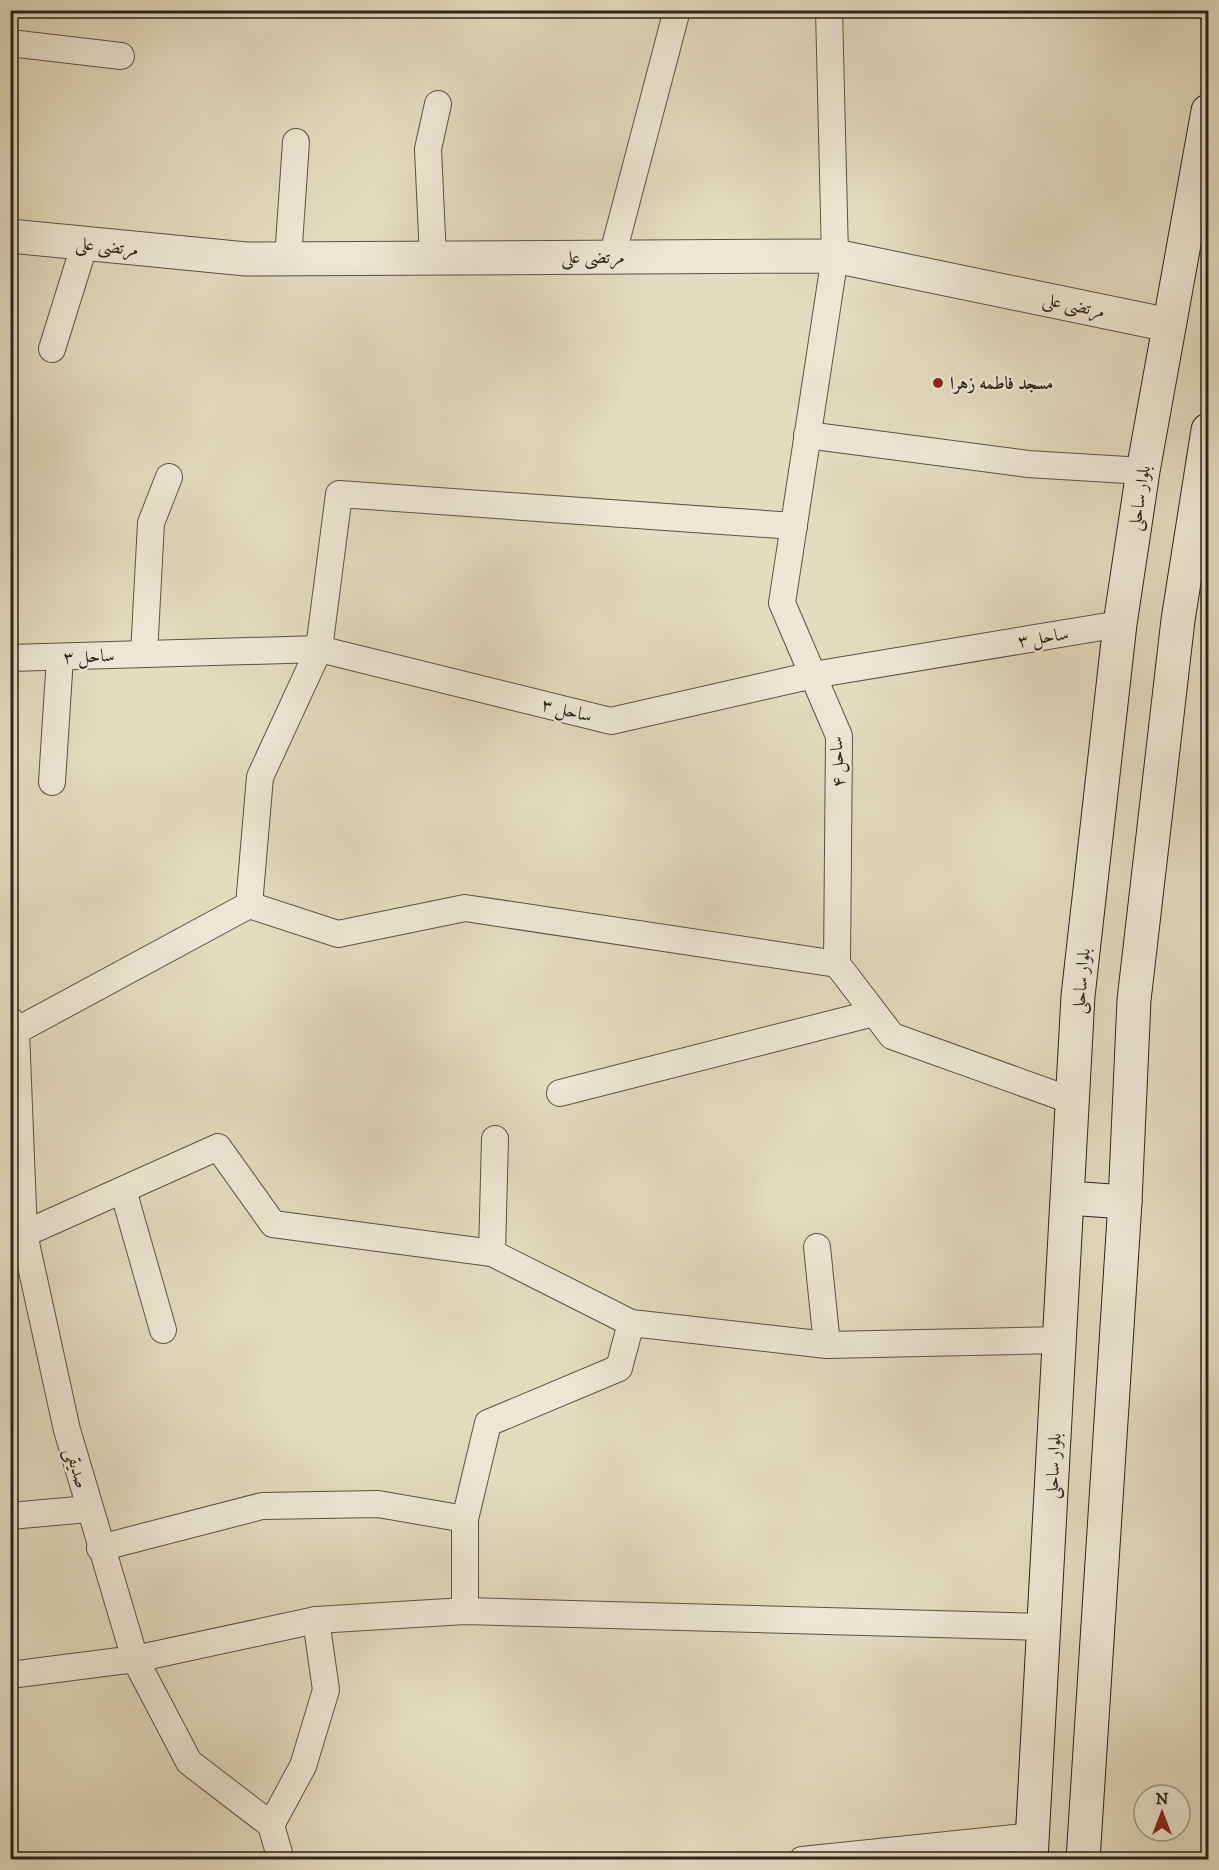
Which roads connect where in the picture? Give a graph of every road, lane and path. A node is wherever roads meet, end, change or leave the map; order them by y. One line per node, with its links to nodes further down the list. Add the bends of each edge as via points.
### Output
1 (677, 10): 11 (street)
2 (829, 10): 10 (street, ساحل ۴)
3 (10, 43): 4 (street)
4 (121, 56)
5 (438, 104): 12 (street, via 428,149)
6 (1209, 111): 14 (main road, بلوار ساحلی)
7 (296, 142): 13 (street)
8 (10, 236): 9 (main road, مرتضی علی)
9 (85, 243): 13 (main road, مرتضی علی, via 246,259); 15 (street)
10 (835, 256): 11 (main road, مرتضی علی); 14 (main road, مرتضی علی); 17 (street, ساحل ۴)
11 (612, 257): 12 (main road, مرتضی علی)
12 (432, 258): 13 (main road, مرتضی علی)
13 (288, 259)
14 (1169, 325): 18 (main road, بلوار ساحلی)
15 (52, 349)
16 (1209, 430): 37 (main road, via 1178,620 1134,1000)
17 (807, 435): 18 (street, via 1028,464); 20 (street, ساحل ۴)
18 (1143, 471): 21 (main road, بلوار ساحلی)
19 (169, 477): 23 (street, via 151,523)
20 (794, 526): 22 (street, via 339,494); 26 (street, ساحل ۴, via 782,603)
21 (1120, 624): 26 (street, ساحل ۳); 33 (main road, بلوار ساحلی, via 1078,996)
22 (319, 649): 23 (street, ساحل ۳); 26 (street, ساحل ۳, via 611,721); 28 (street, via 260,777)
23 (144, 654): 24 (street, ساحل ۳)
24 (60, 657): 25 (street, ساحل ۳); 27 (street)
25 (10, 658)
26 (813, 675): 29 (street, ساحل ۴, via 839,736)
27 (52, 782)
28 (249, 906): 29 (street, via 338,934 465,908); 31 (street)
29 (837, 964): 30 (street)
30 (874, 1013): 32 (street); 33 (street, via 892,1036)
31 (14, 1026): 38 (street, صدیقی)
32 (560, 1093)
33 (1073, 1101): 36 (main road, بلوار ساحلی)
34 (495, 1139): 40 (street)
35 (123, 1190): 38 (street); 40 (street, via 218,1147 273,1224); 43 (street)
36 (1068, 1198): 37 (main road); 44 (main road, بلوار ساحلی)
37 (1125, 1202): 59 (main road)
38 (24, 1234): 41 (street, صدیقی)
39 (817, 1247): 45 (street)
40 (492, 1253): 42 (street)
41 (20, 1266): 46 (street, صدیقی)
42 (631, 1323): 45 (street); 48 (street, via 619,1368 488,1423)
43 (163, 1330)
44 (1060, 1340): 45 (street); 52 (main road, بلوار ساحلی)
45 (827, 1345)
46 (89, 1509): 47 (street); 49 (street, صدیقی)
47 (10, 1516)
48 (465, 1519): 49 (street, via 378,1504 262,1506); 50 (street)
49 (100, 1548): 53 (street, صدیقی)
50 (465, 1611): 51 (street); 52 (street)
51 (316, 1620): 53 (street); 55 (street, via 326,1690 303,1766)
52 (1045, 1627): 56 (main road, بلوار ساحلی)
53 (135, 1659): 54 (street); 55 (street, صدیقی, via 189,1762)
54 (10, 1675)
55 (271, 1825): 57 (street)
56 (1032, 1848): 58 (street)
57 (281, 1860)
58 (802, 1860)
59 (1083, 1860)

